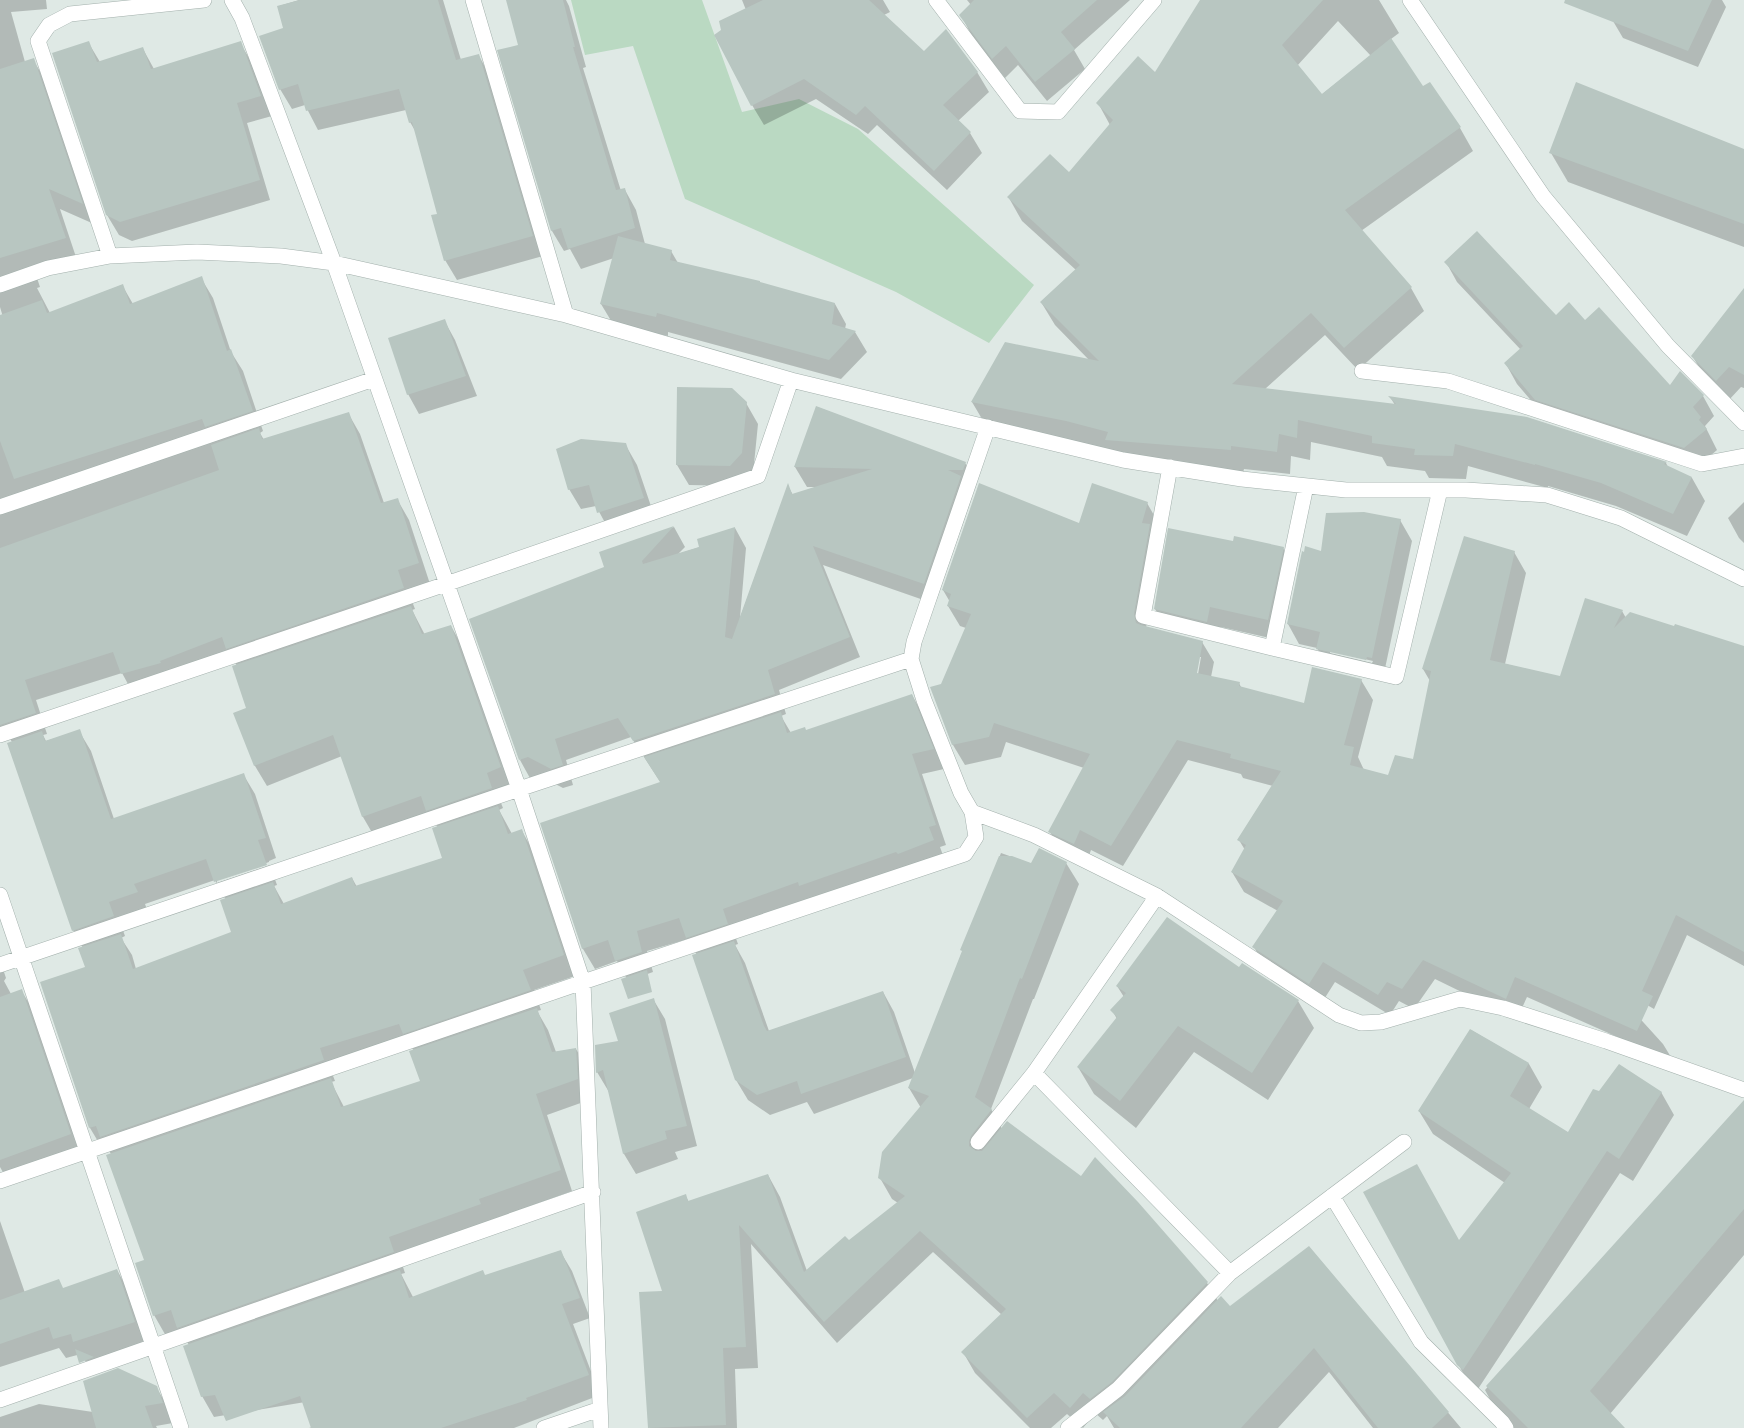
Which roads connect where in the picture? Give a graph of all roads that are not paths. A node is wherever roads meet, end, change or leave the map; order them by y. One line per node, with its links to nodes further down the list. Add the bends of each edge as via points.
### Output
1 (204, 0): 7 (street, via 70,14 49,25 38,42)
2 (232, 0): 8 (street, via 242,18)
3 (473, 0): 10 (street)
4 (936, 0): 5 (street, via 1020,111 1058,112)
5 (1154, 0)
6 (1410, 0): 14 (street, via 1543,196 1668,346)
7 (110, 256): 8 (street, via 197,252); 9 (street, via 48,268)
8 (334, 262): 10 (street); 12 (street)
9 (0, 286)
10 (566, 315): 13 (street)
11 (1362, 370): 16 (street, via 1448,381 1702,464)
12 (374, 379): 20 (street); 22 (street)
13 (791, 380): 15 (street); 22 (street, via 758,476)
14 (1744, 423)
15 (988, 427): 17 (street, via 1123,460); 24 (street, via 914,642)
16 (1744, 456)
17 (1170, 467): 18 (street); 23 (street, via 1142,616)
18 (1306, 486): 19 (street, via 1346,490); 23 (street)
19 (1440, 490): 21 (street, via 1547,495 1621,518); 23 (street, via 1396,677)
20 (0, 507)
21 (1744, 579)
22 (446, 584): 25 (street); 26 (street)
23 (1272, 648)
24 (911, 659): 26 (street); 27 (street, via 924,700)
25 (0, 735)
26 (519, 789): 30 (street); 32 (street)
27 (972, 812): 29 (street, via 1034,835); 32 (street, via 976,837 966,854)
28 (0, 895): 30 (street)
29 (1157, 896): 33 (street); 34 (street, via 1339,1015 1361,1024 1381,1022 1460,999 1541,1020)
30 (22, 958): 31 (street); 37 (street)
31 (0, 965)
32 (583, 982): 37 (street); 39 (street)
33 (1034, 1073): 35 (street); 41 (street)
34 (1744, 1090)
35 (978, 1142)
36 (1404, 1142): 40 (street)
37 (88, 1151): 38 (street); 42 (street)
38 (0, 1181)
39 (593, 1192): 42 (street); 44 (street)
40 (1332, 1196): 41 (street); 49 (street, via 1421,1342)
41 (1230, 1273): 48 (street, via 1118,1389)
42 (153, 1345): 43 (street); 45 (street)
43 (0, 1400)
44 (600, 1409): 46 (street); 47 (street)
45 (182, 1428)
46 (544, 1428)
47 (601, 1428)
48 (1068, 1428)
49 (1506, 1428)

